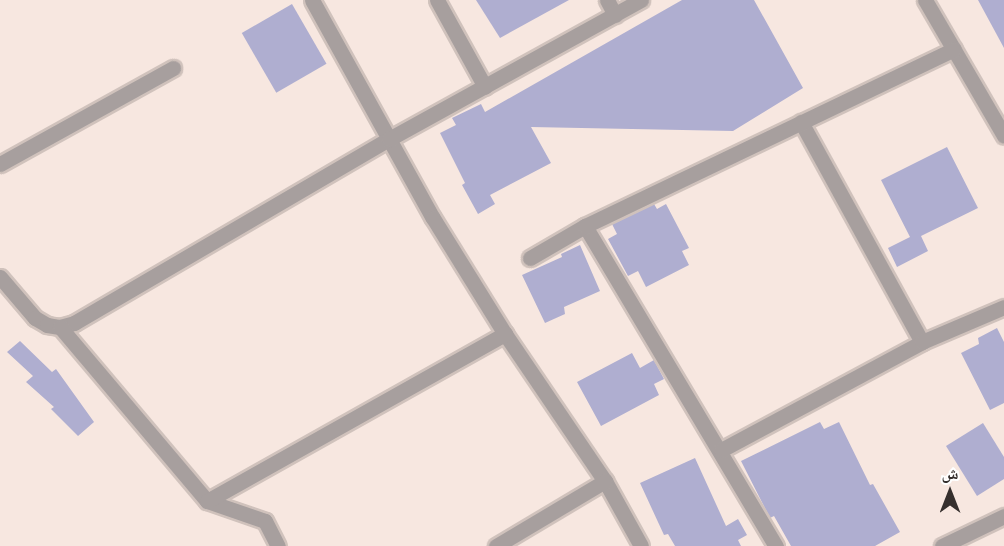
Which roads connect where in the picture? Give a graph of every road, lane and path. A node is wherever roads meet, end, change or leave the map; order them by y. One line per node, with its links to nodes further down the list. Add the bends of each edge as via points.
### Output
1 (312, 0): 12 (street)
2 (437, 0): 9 (street)
3 (607, 0): 6 (street)
4 (641, 0): 6 (street)
5 (926, 0): 7 (street)
6 (615, 15): 9 (street)
7 (954, 48): 10 (street); 11 (street)
8 (173, 68): 13 (street)
9 (485, 87): 12 (street)
10 (801, 122): 14 (street); 20 (street)
11 (1002, 127)
12 (389, 139): 18 (street, via 74,323); 19 (street)
13 (0, 164)
14 (585, 226): 15 (street); 21 (street)
15 (530, 258)
16 (0, 277): 18 (street, via 35,318)
17 (1004, 307): 20 (street)
18 (60, 327): 23 (street)
19 (505, 334): 22 (street); 23 (street)
20 (922, 342): 21 (street)
21 (721, 450): 28 (street)
22 (605, 481): 26 (street); 27 (street)
23 (207, 501): 25 (street, via 265,521)
24 (1004, 516): 29 (street)
25 (278, 546)
26 (496, 546)
27 (641, 546)
28 (776, 546)
29 (942, 546)

